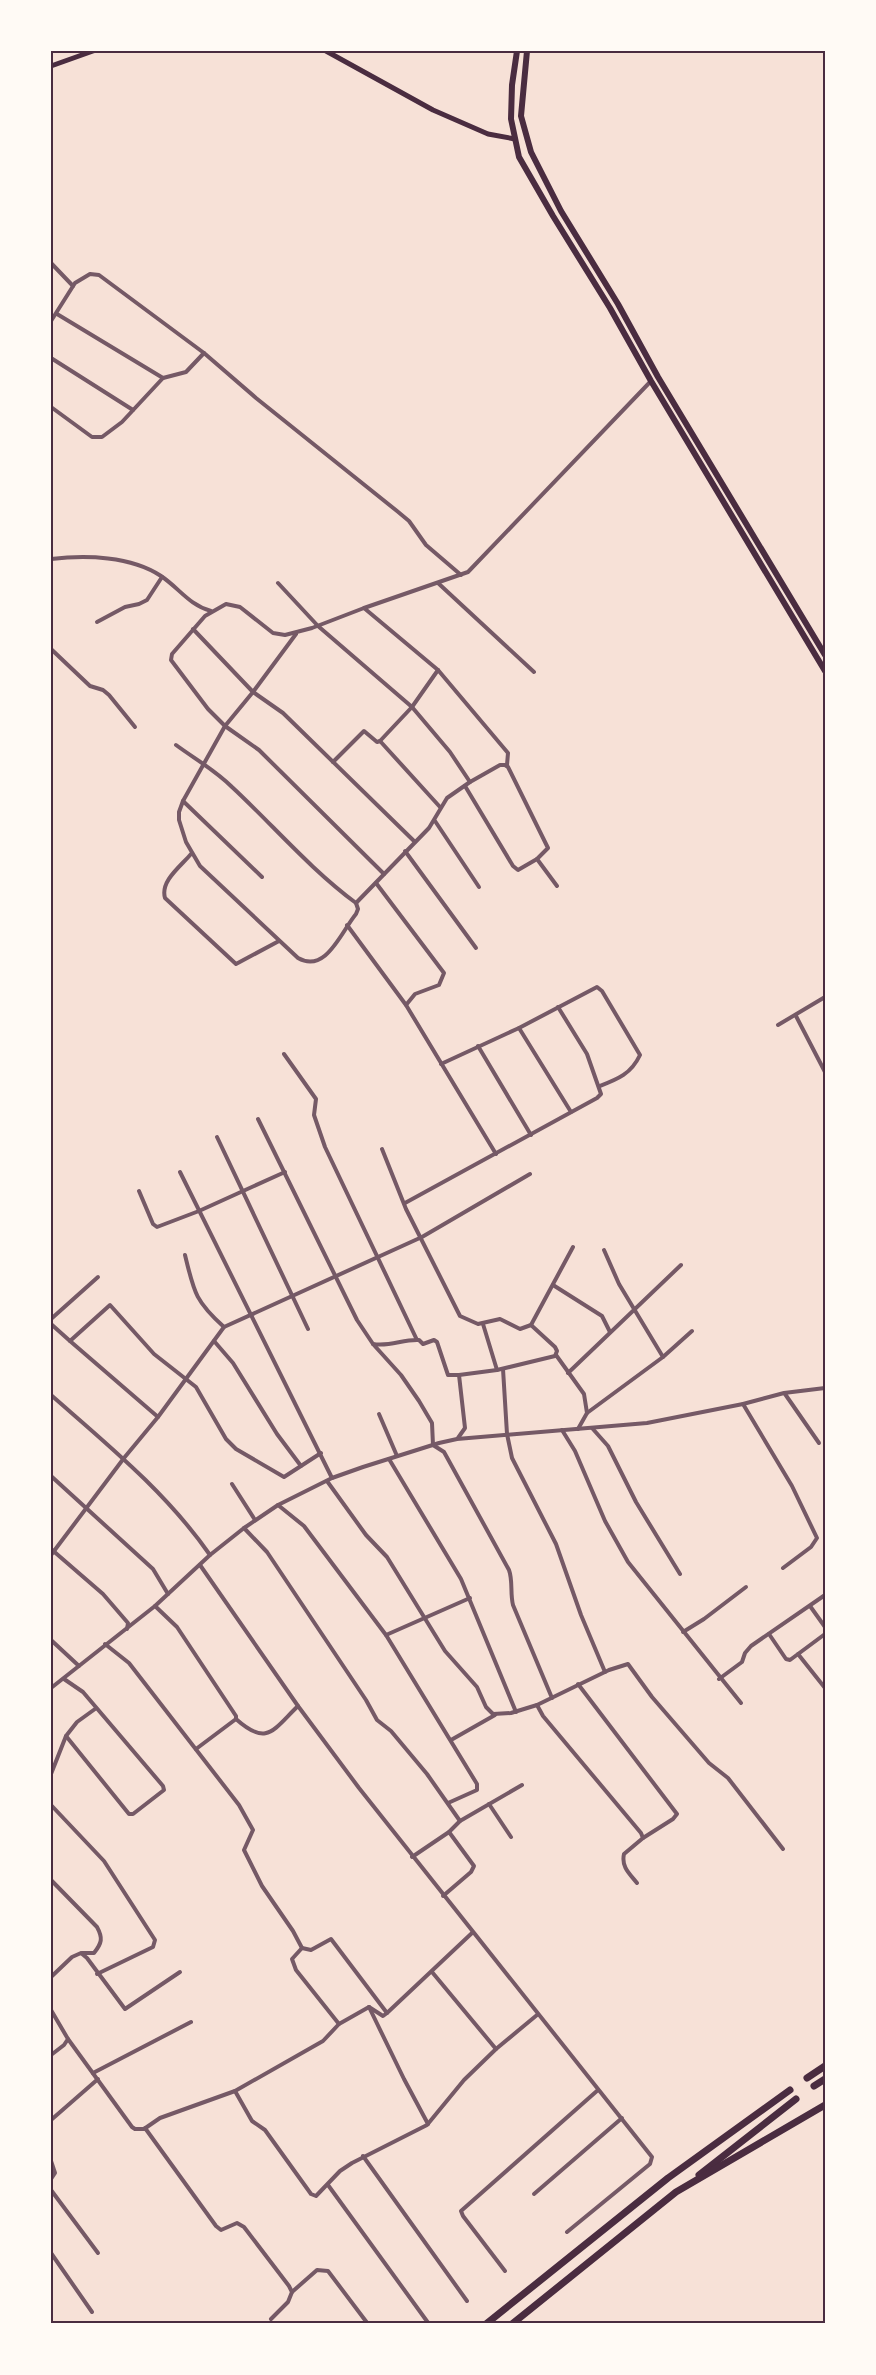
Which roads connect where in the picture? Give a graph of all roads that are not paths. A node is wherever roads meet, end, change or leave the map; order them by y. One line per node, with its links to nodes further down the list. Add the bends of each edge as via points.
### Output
1 (93, 51): 5 (main road)
2 (326, 51): 8 (main road, via 433,110 488,134)
3 (517, 51): 7 (highway)
4 (527, 51): 6 (highway)
5 (51, 66)
6 (521, 116): 7 (main road); 31 (highway, via 531,152 561,211)
7 (511, 119): 8 (highway)
8 (515, 139): 16 (highway, via 531,179)
9 (51, 263): 10 (street)
10 (73, 286): 11 (street); 13 (street, via 87,275 99,275)
11 (57, 314): 12 (street); 15 (street)
12 (51, 321)
13 (204, 353): 15 (street, via 186,372); 20 (street, via 403,516 426,545)
14 (51, 358): 18 (street)
15 (163, 378): 18 (street)
16 (651, 381): 20 (street, via 478,562); 33 (highway)
17 (51, 407): 18 (street, via 97,438)
18 (133, 410)
19 (51, 559): 21 (street, via 130,562)
20 (461, 575): 23 (street)
21 (162, 577): 25 (street, via 191,603); 26 (street, via 147,600)
22 (278, 583): 27 (street)
23 (437, 583): 24 (street); 34 (street)
24 (364, 608): 27 (street); 32 (street)
25 (211, 611): 28 (street); 29 (street, via 233,604 273,633)
26 (98, 622)
27 (318, 626): 29 (street); 36 (street)
28 (194, 629): 35 (street); 37 (street, via 171,660)
29 (297, 633): 35 (street)
30 (51, 650): 38 (street, via 90,686 109,695)
31 (825, 655)
32 (438, 670): 36 (street); 43 (street, via 508,753)
33 (825, 671)
34 (534, 672)
35 (254, 692): 37 (street); 41 (street, via 283,713)
36 (412, 707): 39 (street); 44 (street)
37 (225, 726): 42 (street); 53 (street, via 259,750)
38 (135, 727)
39 (380, 741): 41 (street, via 364,731); 47 (street)
40 (176, 746): 42 (street)
41 (333, 762): 49 (street)
42 (204, 763): 46 (street); 58 (street)
43 (507, 765): 44 (street); 52 (street, via 548,848)
44 (470, 782): 45 (street)
45 (465, 786): 47 (street); 52 (street, via 513,866 518,870)
46 (183, 801): 51 (street, via 179,820); 54 (street)
47 (440, 807): 48 (street)
48 (435, 821): 49 (street); 57 (street)
49 (414, 841): 50 (street)
50 (405, 850): 53 (street); 61 (street)
51 (191, 854): 60 (street); 60 (street, via 165,883 165,898 236,964)
52 (537, 859): 56 (street)
53 (384, 874): 55 (street)
54 (262, 877)
55 (376, 883): 58 (street); 63 (street, via 444,973 440,985 415,994)
56 (557, 886)
57 (479, 887)
58 (356, 903): 59 (street, via 357,912)
59 (347, 925): 60 (street, via 328,954 314,963 303,962); 63 (street)
60 (279, 941)
61 (476, 948)
62 (825, 997): 65 (street)
63 (406, 1005): 70 (street)
64 (558, 1007): 67 (street); 72 (street, via 587,1054); 72 (street, via 599,988 639,1053 634,1066 622,1078)
65 (796, 1016): 66 (street); 71 (street)
66 (778, 1025)
67 (519, 1028): 68 (street); 73 (street)
68 (478, 1046): 70 (street); 75 (street)
69 (284, 1054): 90 (street, via 316,1099 316,1122)
70 (441, 1064): 78 (street)
71 (825, 1072)
72 (600, 1086): 73 (street, via 600,1095)
73 (571, 1112): 75 (street)
74 (258, 1119): 80 (street)
75 (531, 1135): 78 (street)
76 (217, 1137): 83 (street)
77 (382, 1149): 84 (street)
78 (496, 1154): 84 (street)
79 (180, 1172): 85 (street)
80 (285, 1172): 83 (street); 92 (street)
81 (530, 1174): 86 (street)
82 (139, 1191): 85 (street, via 155,1226)
83 (243, 1191): 85 (street); 95 (street)
84 (405, 1203): 86 (street)
85 (199, 1211): 97 (street)
86 (422, 1237): 90 (street); 100 (street, via 460,1316)
87 (573, 1247): 94 (street)
88 (604, 1250): 96 (street)
89 (185, 1255): 102 (street, via 195,1295)
90 (378, 1258): 92 (street); 106 (street)
91 (681, 1265): 96 (street)
92 (336, 1276): 95 (street); 109 (street)
93 (98, 1277): 98 (street)
94 (553, 1285): 101 (street); 105 (street, via 602,1316)
95 (293, 1294): 97 (street); 103 (street)
96 (633, 1309): 105 (street); 111 (street)
97 (251, 1314): 102 (street); 131 (street)
98 (51, 1319)
99 (51, 1324): 107 (street)
100 (483, 1324): 101 (street, via 500,1319 520,1329); 113 (street)
101 (531, 1325): 110 (street, via 555,1347)
102 (224, 1327): 108 (street)
103 (309, 1329)
104 (692, 1331): 111 (street)
105 (610, 1332): 114 (street)
106 (417, 1340): 109 (street, via 386,1346); 115 (street, via 423,1344 437,1342 447,1374)
107 (70, 1341): 116 (street, via 111,1305 154,1354); 123 (street)
108 (214, 1341): 116 (street); 135 (street, via 233,1363)
109 (373, 1344): 130 (street, via 419,1401 432,1423)
110 (555, 1355): 112 (street); 114 (street)
111 (663, 1356): 121 (street)
112 (503, 1369): 113 (street); 127 (street)
113 (497, 1370): 115 (street)
114 (568, 1373): 121 (street, via 581,1388)
115 (459, 1375): 128 (street, via 465,1428)
116 (185, 1378): 123 (street); 135 (street, via 197,1389 236,1449 283,1477)
117 (825, 1388): 118 (street)
118 (784, 1393): 120 (street); 129 (street)
119 (51, 1395): 133 (street)
120 (743, 1404): 124 (street, via 647,1423); 147 (street, via 792,1486 817,1538)
121 (586, 1413): 125 (street)
122 (379, 1414): 132 (street)
123 (158, 1417): 133 (street)
124 (591, 1427): 125 (street); 148 (street, via 608,1446 636,1502)
125 (578, 1429): 126 (street)
126 (562, 1430): 127 (street); 158 (street, via 628,1562)
127 (507, 1434): 128 (street); 166 (street, via 512,1458 556,1544)
128 (457, 1439): 130 (street)
129 (819, 1443)
130 (433, 1445): 132 (street); 172 (street, via 444,1452 509,1570 513,1605)
131 (321, 1453): 135 (street); 137 (street)
132 (397, 1456): 134 (street)
133 (124, 1458): 141 (street); 145 (street, via 190,1527)
134 (389, 1459): 137 (street); 152 (street)
135 (301, 1466)
136 (51, 1476): 141 (street)
137 (332, 1478): 138 (street)
138 (327, 1481): 140 (street); 155 (street, via 387,1557)
139 (232, 1484): 142 (street)
140 (278, 1505): 142 (street); 160 (street, via 304,1526)
141 (86, 1508): 144 (street); 150 (street, via 153,1569)
142 (255, 1520): 143 (street)
143 (244, 1528): 145 (street); 185 (street, via 267,1552 377,1720 392,1731)
144 (52, 1552): 157 (street, via 103,1594 128,1623)
145 (210, 1555): 146 (street)
146 (200, 1565): 150 (street); 175 (street)
147 (783, 1568)
148 (680, 1574)
149 (746, 1587): 158 (street)
150 (168, 1594): 153 (street)
151 (825, 1595): 154 (street)
152 (470, 1598): 155 (street); 177 (street)
153 (155, 1606): 157 (street); 179 (street, via 177,1627)
154 (810, 1606): 156 (street); 161 (street)
155 (425, 1617): 160 (street); 178 (street, via 450,1658)
156 (825, 1627)
157 (127, 1629): 163 (street)
158 (683, 1632): 168 (street)
159 (825, 1634): 164 (street)
160 (386, 1635): 181 (street)
161 (769, 1635): 164 (street, via 786,1659); 168 (street, via 751,1646 741,1663)
162 (51, 1640): 165 (street)
163 (105, 1644): 165 (street); 182 (street, via 129,1663)
164 (798, 1654): 170 (street)
165 (80, 1666): 167 (street)
166 (605, 1672): 169 (street); 192 (street, via 628,1664 709,1763 728,1778)
167 (64, 1678): 171 (street); 176 (street)
168 (719, 1678): 173 (street)
169 (578, 1684): 172 (street); 191 (street, via 676,1813)
170 (825, 1688)
171 (51, 1689)
172 (552, 1698): 174 (street)
173 (741, 1703)
174 (537, 1705): 177 (street); 191 (street)
175 (298, 1706): 179 (street, via 263,1735 248,1730); 193 (street)
176 (95, 1709): 180 (street); 180 (street, via 163,1786 162,1792 129,1814)
177 (516, 1712): 178 (street)
178 (496, 1714): 181 (street)
179 (236, 1719): 182 (street)
180 (66, 1736): 183 (street)
181 (451, 1740): 185 (street, via 478,1787)
182 (195, 1749): 198 (street, via 249,1821 252,1832 244,1850)
183 (51, 1774)
184 (522, 1785): 186 (street)
185 (448, 1803): 188 (street)
186 (489, 1804): 188 (street); 190 (street)
187 (51, 1805): 202 (street, via 104,1861 155,1940 153,1947)
188 (460, 1821): 189 (street)
189 (449, 1832): 193 (street); 196 (street, via 474,1866)
190 (511, 1837)
191 (643, 1838): 195 (street, via 623,1858)
192 (783, 1848)
193 (412, 1857): 196 (street)
194 (51, 1880): 199 (street, via 102,1935 94,1953)
195 (637, 1884)
196 (443, 1896): 197 (street)
197 (472, 1933): 201 (street); 207 (street)
198 (302, 1948): 206 (street, via 311,1950 331,1939); 209 (street, via 292,1959 296,1970)
199 (81, 1953): 202 (street); 203 (street)
200 (180, 1972): 202 (street, via 125,2009)
201 (432, 1972): 206 (street); 211 (street)
202 (97, 1974)
203 (51, 1977)
204 (369, 2007): 206 (street, via 383,2016); 209 (street); 226 (street)
205 (51, 2010): 210 (street)
206 (387, 2013)
207 (537, 2015): 211 (street); 219 (street)
208 (191, 2022): 214 (street)
209 (339, 2024): 221 (street, via 323,2041)
210 (68, 2039): 212 (street); 214 (street)
211 (496, 2049): 226 (street, via 455,2088)
212 (51, 2055)
213 (825, 2066): 215 (highway)
214 (93, 2073): 216 (street)
215 (807, 2078)
216 (98, 2079): 225 (street); 227 (street, via 132,2127)
217 (825, 2079): 218 (highway)
218 (814, 2086)
219 (598, 2090): 224 (street); 238 (street, via 461,2211)
220 (790, 2090): 245 (highway, via 668,2178)
221 (235, 2091): 227 (street, via 160,2118); 231 (street, via 252,2121 265,2130 311,2194 316,2196)
222 (796, 2099): 233 (highway)
223 (825, 2105): 233 (highway)
224 (622, 2118): 234 (street); 235 (street, via 652,2161)
225 (51, 2120)
226 (428, 2124): 228 (street)
227 (145, 2128): 239 (street, via 216,2226 221,2230 237,2223 244,2227)
228 (363, 2156): 231 (street); 240 (street)
229 (51, 2161): 230 (street, via 56,2173)
230 (51, 2180)
231 (328, 2184): 244 (street)
232 (51, 2190): 237 (street)
233 (676, 2193): 246 (highway)
234 (534, 2194)
235 (567, 2232)
236 (51, 2253): 241 (street)
237 (98, 2253)
238 (505, 2271)
239 (292, 2292): 242 (street); 243 (street, via 317,2270 328,2271)
240 (467, 2301)
241 (92, 2312)
242 (271, 2319)
243 (368, 2324)
244 (429, 2324)
245 (486, 2324)
246 (512, 2324)

